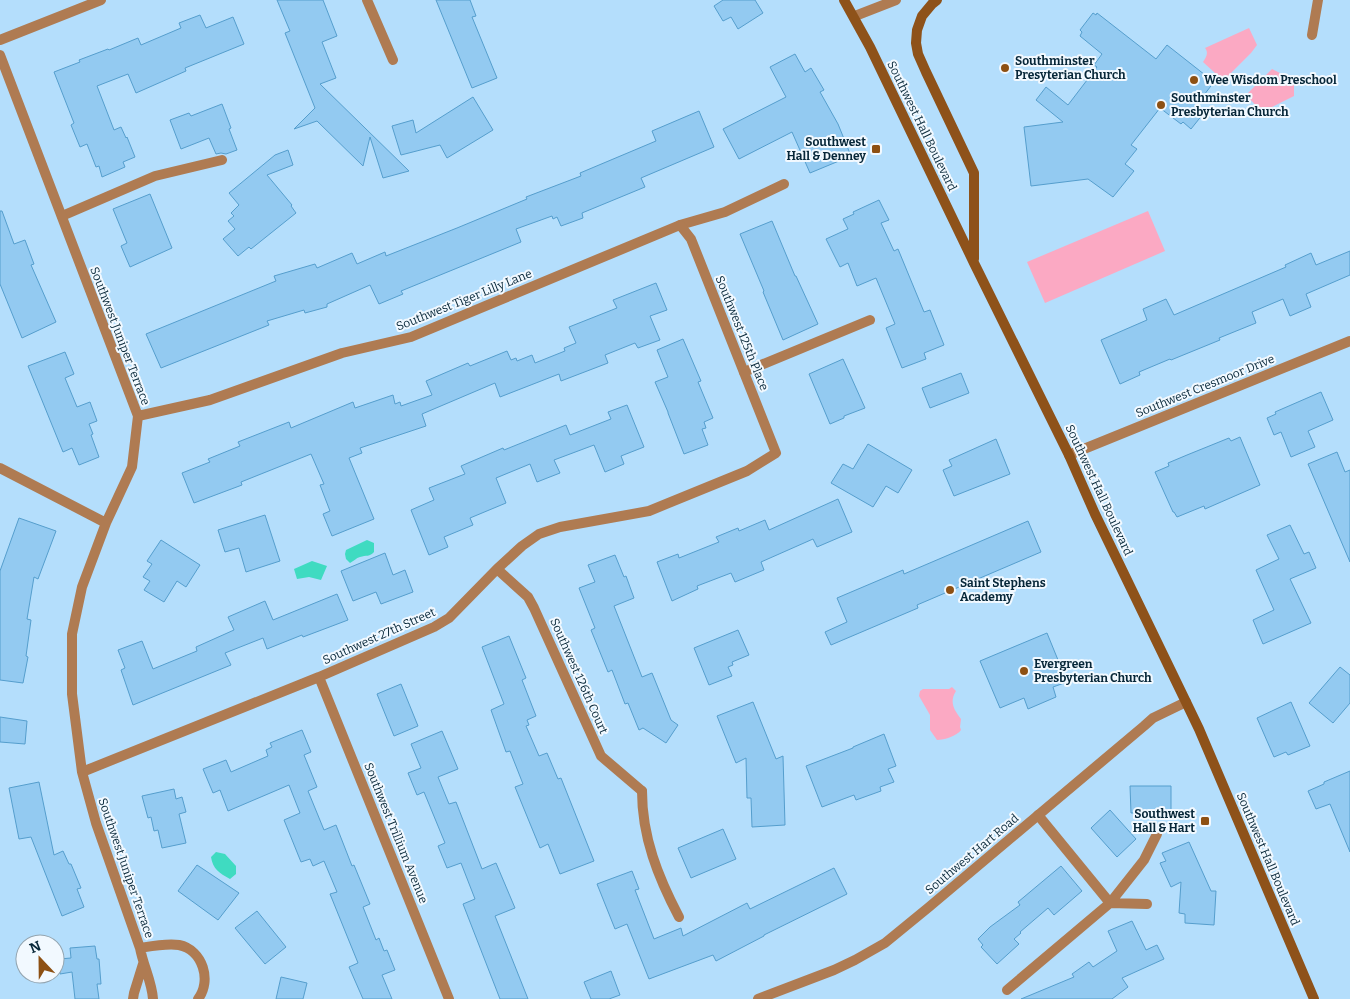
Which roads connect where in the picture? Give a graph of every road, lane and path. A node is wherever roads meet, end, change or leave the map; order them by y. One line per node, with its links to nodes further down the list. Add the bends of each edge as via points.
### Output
1 (101, 0): 9 (street)
2 (367, 0): 11 (street)
3 (844, 0): 7 (main road, Southwest Hall Boulevard)
4 (896, 0): 7 (street)
5 (937, 0): 16 (main road, via 922,16 916,42 918,54 974,174)
6 (1318, 0): 8 (street)
7 (854, 16): 16 (main road, Southwest Hall Boulevard)
8 (1312, 35)
9 (0, 40)
10 (0, 55): 14 (street, Southwest Juniper Terrace)
11 (393, 60)
12 (222, 160): 14 (street, via 155,176)
13 (784, 184): 15 (street, Southwest Tiger Lilly Lane, via 725,212)
14 (62, 216): 20 (street, Southwest Juniper Terrace)
15 (680, 225): 19 (street, Southwest 125th Place, via 692,239); 20 (street, Southwest Tiger Lilly Lane, via 411,337 342,353 210,400)
16 (974, 263): 22 (main road, Southwest Hall Boulevard)
17 (870, 320): 19 (street)
18 (1350, 342): 22 (street, Southwest Cresmoor Drive)
19 (744, 372): 21 (street, Southwest 125th Place)
20 (138, 416): 24 (street, Southwest Juniper Terrace, via 132,467)
21 (776, 453): 25 (street, Southwest 27th Street, via 746,471 649,511 560,527 539,534)
22 (1068, 455): 27 (main road, Southwest Hall Boulevard)
23 (0, 468): 24 (street)
24 (106, 523): 28 (street, Southwest Juniper Terrace, via 82,587 72,634 72,694)
25 (497, 569): 26 (street, Southwest 27th Street, via 449,618); 33 (street, Southwest 126th Court, via 528,597 601,756 642,791 644,824 650,846 667,895)
26 (320, 677): 28 (street, Southwest 27th Street); 40 (street, Southwest Trillium Avenue)
27 (1186, 702): 29 (street, Southwest Hart Road, via 1153,718); 42 (main road, Southwest Hall Boulevard)
28 (82, 772): 34 (street, Southwest Juniper Terrace, via 96,823)
29 (1038, 815): 31 (street); 41 (street, Southwest Hart Road, via 885,942 834,970)
30 (1157, 834): 31 (street, via 1144,860)
31 (1110, 903): 32 (street); 36 (street)
32 (1147, 904)
33 (679, 917)
34 (140, 948): 35 (street, Southwest Juniper Terrace); 39 (street, Southwest Juniper Terrace, via 177,944 194,952 206,974)
35 (143, 964): 37 (street, Southwest Juniper Terrace); 38 (street, Southwest Juniper Terrace)
36 (1007, 990)
37 (134, 999)
38 (153, 999)
39 (198, 999)
40 (449, 999)
41 (758, 999)
42 (1314, 999)

